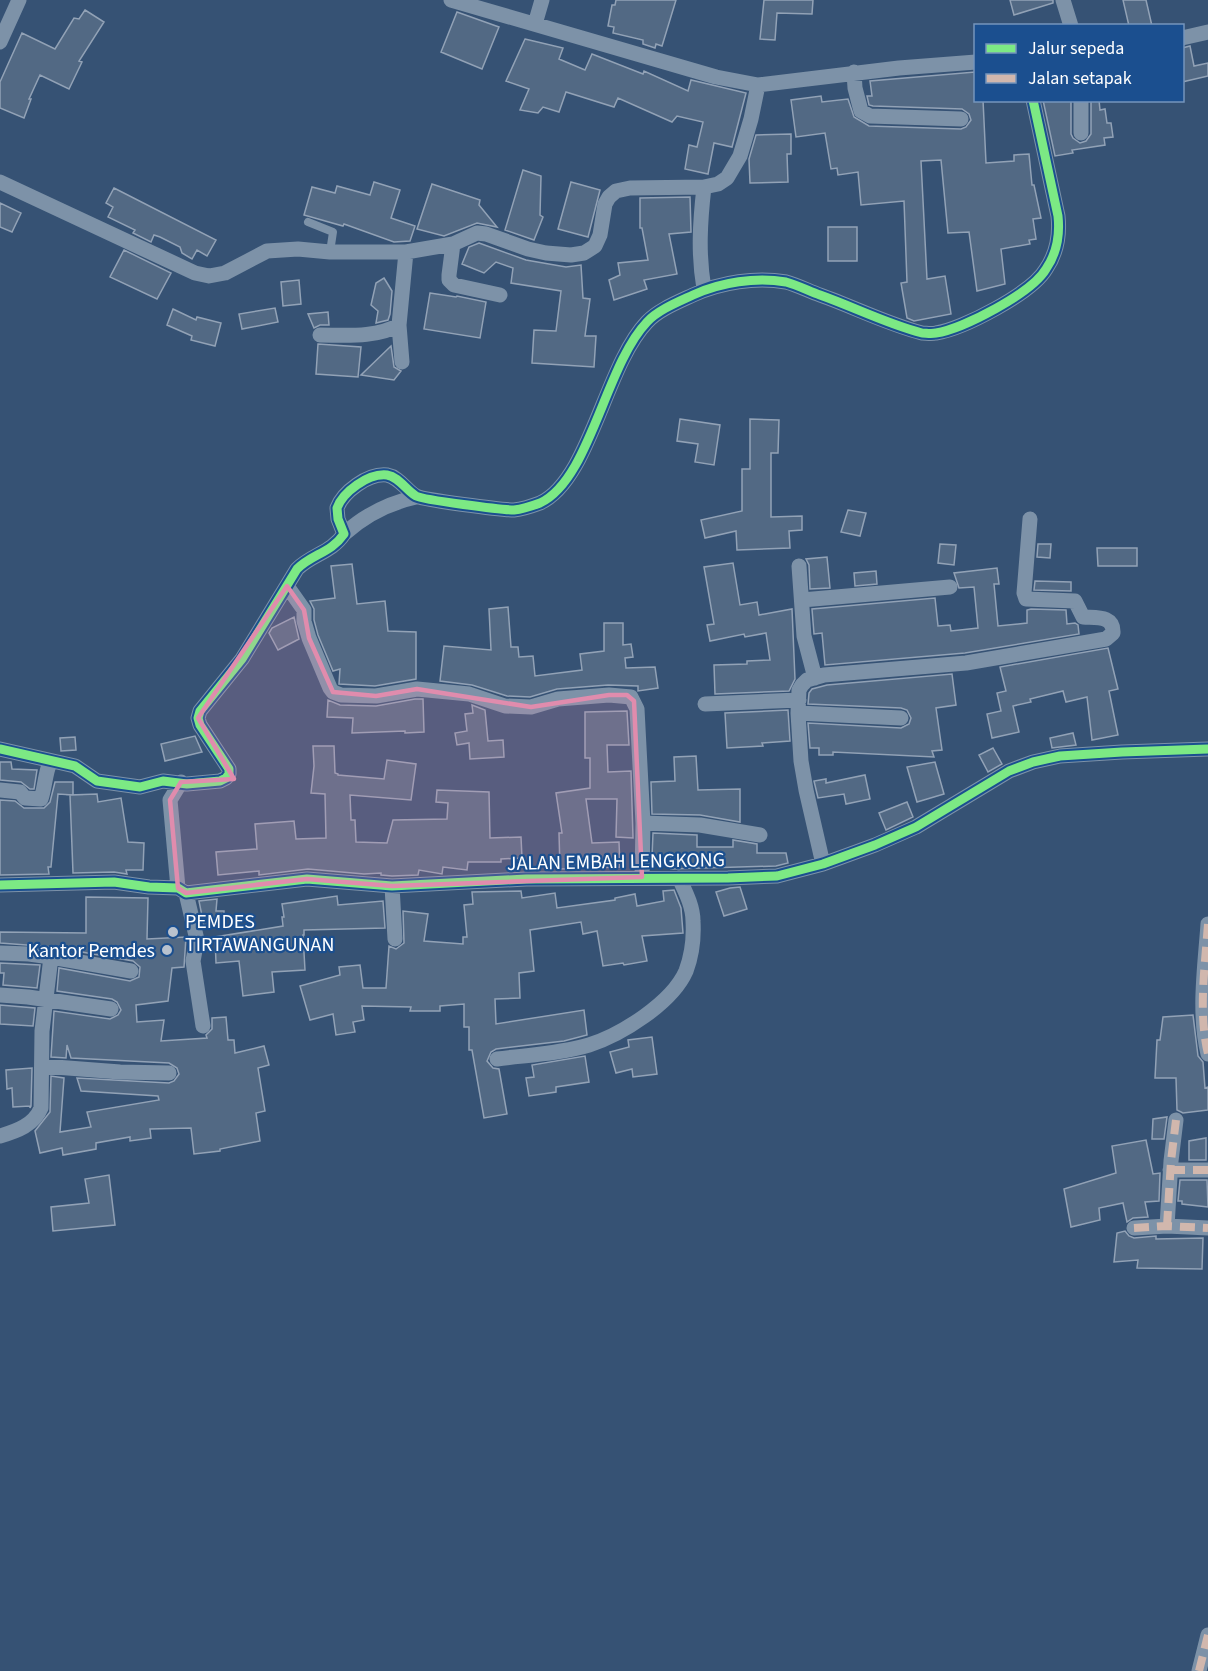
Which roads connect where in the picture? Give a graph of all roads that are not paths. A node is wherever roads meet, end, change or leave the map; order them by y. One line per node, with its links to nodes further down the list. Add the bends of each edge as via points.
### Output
1 (19, 0): 10 (street)
2 (451, 0): 5 (street)
3 (542, 0): 6 (street)
4 (1063, 0): 7 (street)
5 (489, 5): 6 (street)
6 (535, 24): 13 (street, via 716,77)
7 (1070, 24)
8 (1208, 32): 9 (street)
9 (1184, 38)
10 (0, 42)
11 (974, 62): 12 (street)
12 (854, 72): 13 (street); 16 (street, via 861,111 870,116)
13 (758, 85): 19 (street, via 740,156 727,178)
14 (1033, 102): 24 (street, via 1060,233 1046,270 1018,296 960,324 929,333 907,329 787,282 740,282)
15 (1081, 102): 17 (street)
16 (961, 119)
17 (1081, 133)
18 (0, 182): 22 (street, via 195,273 209,276 233,270 267,251)
19 (704, 187): 21 (street, via 616,191 605,204 595,246 584,253 546,253 477,233); 24 (street, via 699,223)
20 (308, 222): 22 (lane, via 333,232)
21 (453, 244): 23 (street); 25 (street, via 449,280 454,285)
22 (330, 252): 23 (street)
23 (406, 252): 26 (street)
24 (704, 289): 29 (street, via 648,321 626,350 576,465 552,496 513,510)
25 (500, 295)
26 (399, 325): 27 (street, via 375,333); 28 (street)
27 (320, 335)
28 (402, 362)
29 (416, 497): 31 (street, via 383,508); 31 (street, via 390,475 358,484 347,492 337,508)
30 (1030, 519): 36 (street, via 1026,599 1075,601 1083,617 1111,622 1113,633 1109,637 976,662)
31 (344, 534): 33 (street, via 332,548 303,564)
32 (799, 566): 35 (street)
33 (287, 586): 43 (street, via 242,659 200,711 200,725 225,761 229,774 219,781); 45 (street, via 304,610 309,638 330,688 341,695 376,696 417,689 469,694 505,706 531,707 558,699 609,694 631,697 637,709)
34 (950, 587): 35 (street)
35 (802, 600): 36 (street, via 804,636)
36 (815, 678): 38 (street, via 807,680 799,690)
37 (705, 704): 38 (street)
38 (798, 707): 39 (street); 47 (street, via 804,780)
39 (901, 718)
40 (0, 749): 42 (street)
41 (1208, 749): 47 (street, JALAN EMBAH LENGKONG, via 1060,756 1033,762 1009,771 916,826)
42 (50, 762): 43 (street, via 75,766 97,781 140,787 163,781); 44 (street, via 41,799)
43 (181, 782): 52 (street, via 170,800)
44 (0, 790)
45 (643, 823): 46 (street, via 700,825); 48 (street)
46 (760, 835)
47 (823, 864): 49 (street, JALAN EMBAH LENGKONG, via 769,877)
48 (642, 877): 49 (street, JALAN EMBAH LENGKONG); 51 (street, JALAN EMBAH LENGKONG)
49 (679, 878): 64 (street, via 693,919 693,947 685,972 669,995 642,1018 597,1042)
50 (0, 885): 52 (street, JALAN EMBAH LENGKONG, via 114,882)
51 (392, 886): 52 (street, JALAN EMBAH LENGKONG, via 307,879); 54 (street)
52 (182, 891): 61 (street, via 197,940 193,961)
53 (1208, 924): 62 (street, via 1203,1002)
54 (395, 939)
55 (0, 953): 56 (street)
56 (51, 957): 57 (street); 59 (street)
57 (131, 971)
58 (0, 996): 59 (street)
59 (46, 999): 60 (street); 65 (street)
60 (111, 1009)
61 (203, 1026)
62 (1206, 1034): 63 (street)
63 (1208, 1054)
64 (497, 1059)
65 (42, 1066): 66 (street); 68 (street, via 38,1116)
66 (169, 1073)
67 (1176, 1120): 69 (street)
68 (0, 1136)
69 (1170, 1170): 70 (street); 71 (street)
70 (1208, 1170)
71 (1167, 1226): 72 (street); 73 (street)
72 (1134, 1228)
73 (1208, 1228)
74 (1208, 1635): 75 (street)
75 (1199, 1671)

